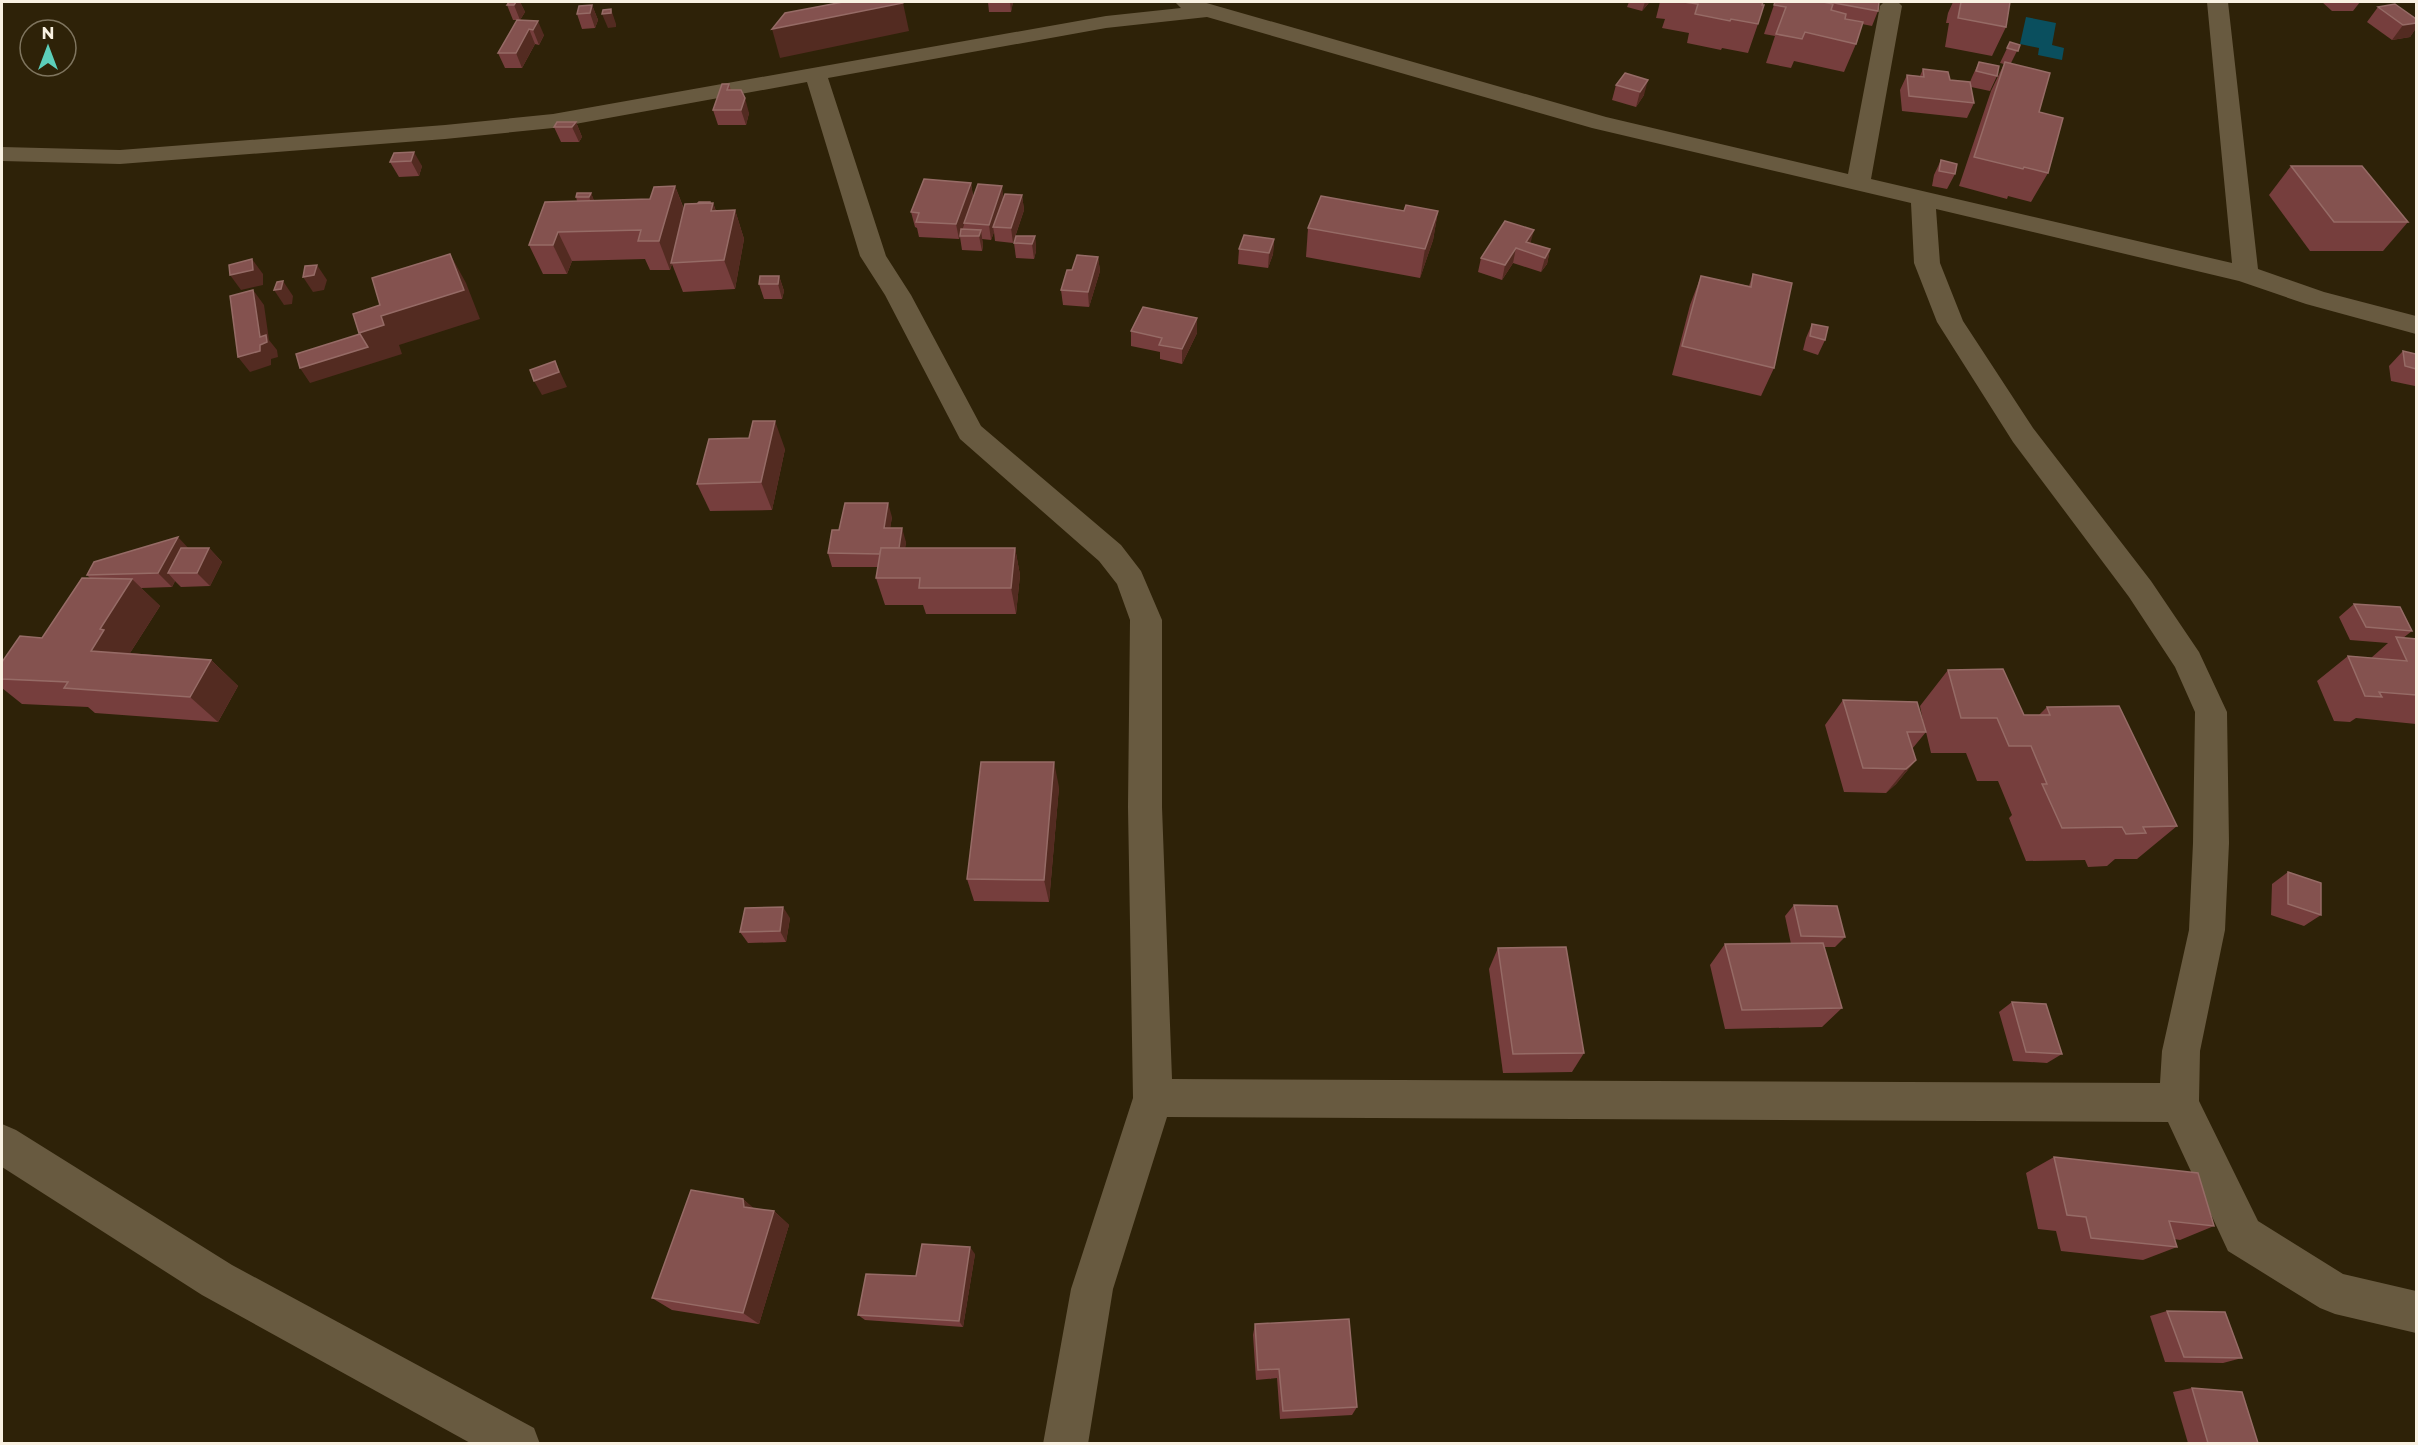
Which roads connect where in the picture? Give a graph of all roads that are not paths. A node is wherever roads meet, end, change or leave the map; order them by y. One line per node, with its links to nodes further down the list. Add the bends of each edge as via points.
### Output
1 (1120, 2): 6 (street)
2 (1186, 2): 5 (street)
3 (2218, 2): 11 (street)
4 (1891, 6): 9 (street)
5 (1208, 11): 6 (street); 9 (street, via 1600,123)
6 (1106, 22): 7 (street)
7 (816, 75): 8 (street, via 553,121 445,132 120,157); 13 (street, via 873,256 898,295 970,432 1110,552 1130,579 1146,620 1144,807)
8 (2, 154)
9 (1858, 183): 10 (street)
10 (1923, 198): 11 (street); 14 (street, via 1927,263 1950,322 2023,435 2140,589 2188,661 2211,712 2211,843 2206,930 2181,1051)
11 (2246, 274): 12 (street)
12 (2415, 331)
13 (1153, 1098): 14 (street); 18 (street, via 1092,1289)
14 (2179, 1103): 16 (street, via 2243,1236 2335,1293)
15 (2, 1144): 17 (street, via 217,1280)
16 (2416, 1312)
17 (518, 1443)
18 (1065, 1443)

